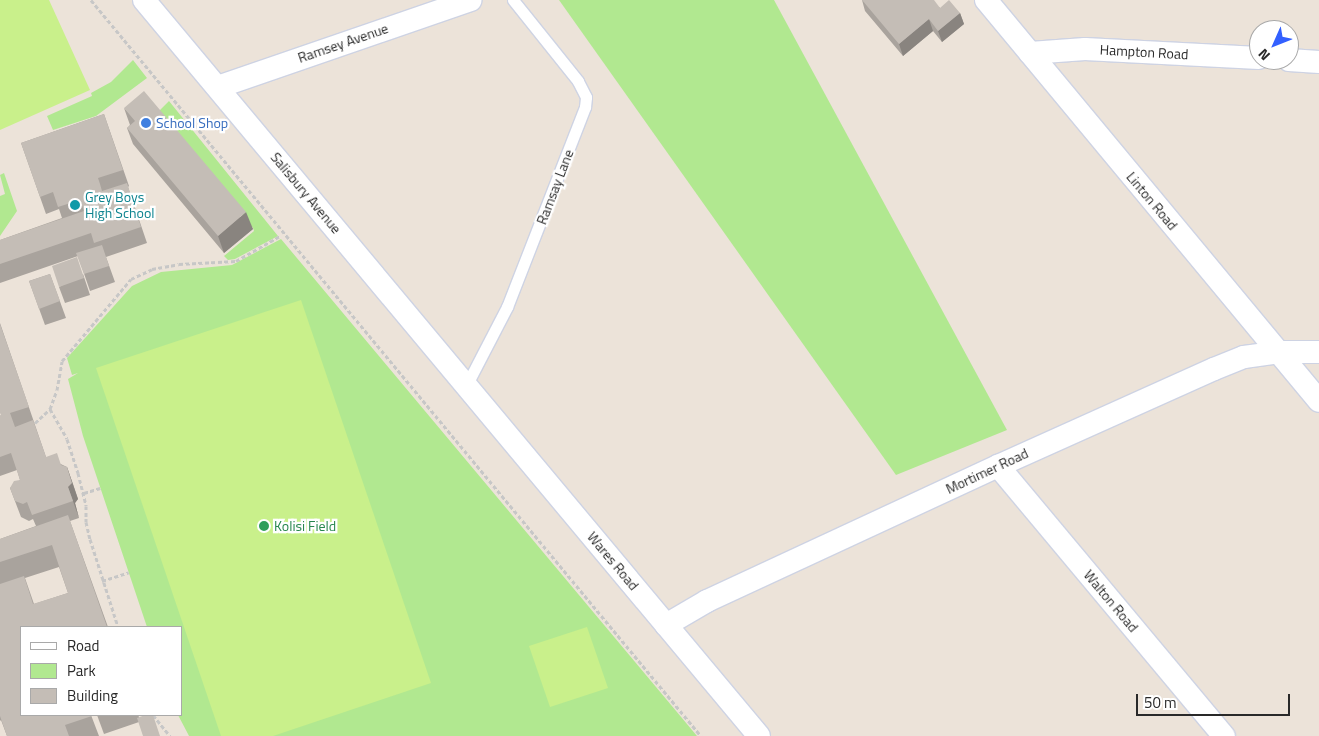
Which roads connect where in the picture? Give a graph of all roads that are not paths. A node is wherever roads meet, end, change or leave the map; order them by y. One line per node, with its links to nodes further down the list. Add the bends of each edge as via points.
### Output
1 (144, 0): 9 (street, Salisbury Avenue)
2 (470, 0): 9 (street, Ramsey Avenue)
3 (513, 0): 12 (lane, Ramsay Lane, via 578,81 586,96 585,107 507,307)
4 (986, 0): 5 (street, Linton Road)
5 (1030, 53): 6 (street, Hampton Road, via 1085,49); 10 (street, Linton Road)
6 (1249, 57)
7 (1299, 61): 8 (street)
8 (1319, 62)
9 (218, 87): 12 (street, Salisbury Avenue)
10 (1278, 352): 11 (street, Mortimer Road); 13 (street, Linton Road); 14 (street, Mortimer Road, via 1244,357 1214,369)
11 (1319, 352)
12 (466, 386): 15 (street, Wares Road)
13 (1319, 401)
14 (998, 466): 15 (street, Mortimer Road, via 708,601); 17 (street, Walton Road)
15 (666, 625): 16 (street, Wares Road)
16 (759, 736)
17 (1224, 736)

